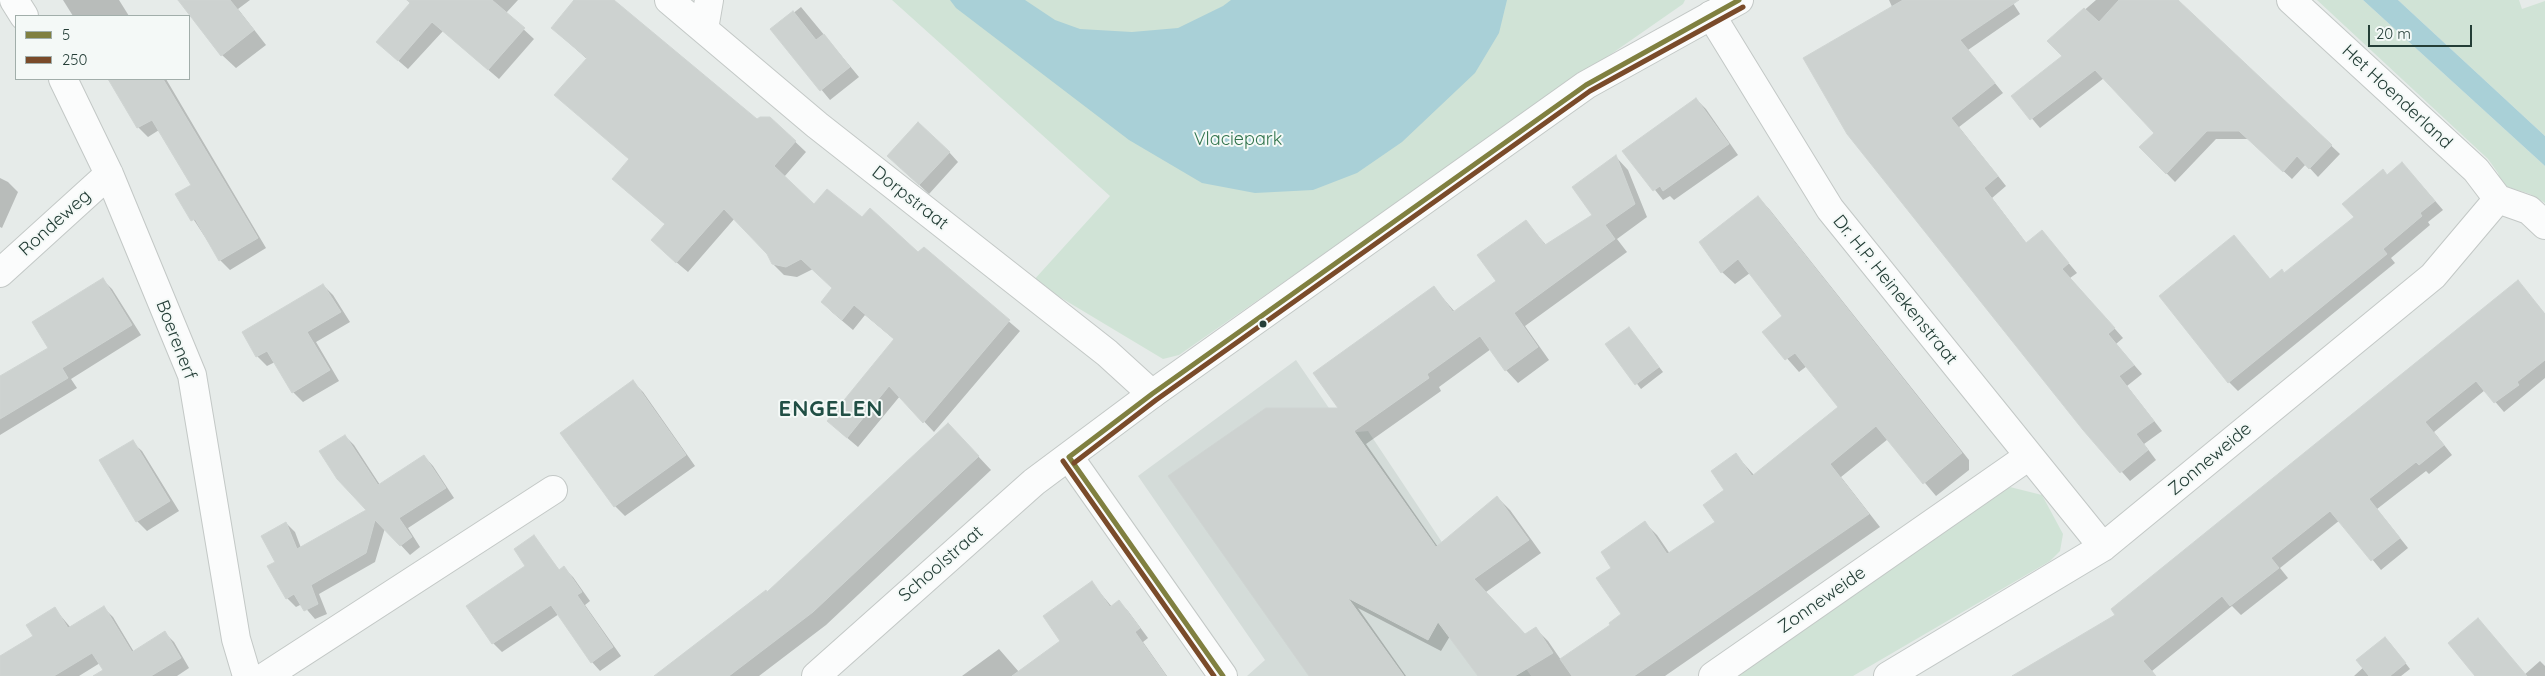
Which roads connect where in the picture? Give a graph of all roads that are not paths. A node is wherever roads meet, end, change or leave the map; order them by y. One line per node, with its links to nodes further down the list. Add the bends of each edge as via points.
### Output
1 (14, 0): 6 (street)
2 (669, 0): 8 (street, Dorpstraat)
3 (709, 0): 8 (street)
4 (1739, 0): 7 (street, Schoolstraat)
5 (2291, 0): 11 (street, Het Hoenderland, via 2476,170)
6 (23, 15)
7 (1711, 15): 14 (street, Schoolstraat, via 1586,85); 15 (street, Dr. H.P. Heinekenstraat, via 1830,209)
8 (704, 29): 14 (street, Dorpstraat, via 817,125 1107,353)
9 (63, 80): 10 (street, Boerenerf)
10 (109, 174): 13 (street, Rondeweg); 19 (street, Boerenerf, via 192,374 236,639)
11 (2498, 199): 12 (street, via 2529,210); 18 (street, Zonneweide, via 2433,276)
12 (2545, 225)
13 (0, 273)
14 (1152, 394): 16 (street, Schoolstraat)
15 (2030, 456): 18 (street, Dr. H.P. Heinekenstraat); 23 (street, Zonneweide)
16 (1068, 457): 21 (street, Schoolstraat, via 1034,482); 22 (street)
17 (553, 490): 20 (street)
18 (2103, 547): 24 (street, Zonneweide)
19 (247, 676)
20 (266, 676)
21 (816, 676)
22 (1223, 676)
23 (1712, 676)
24 (1888, 676)

